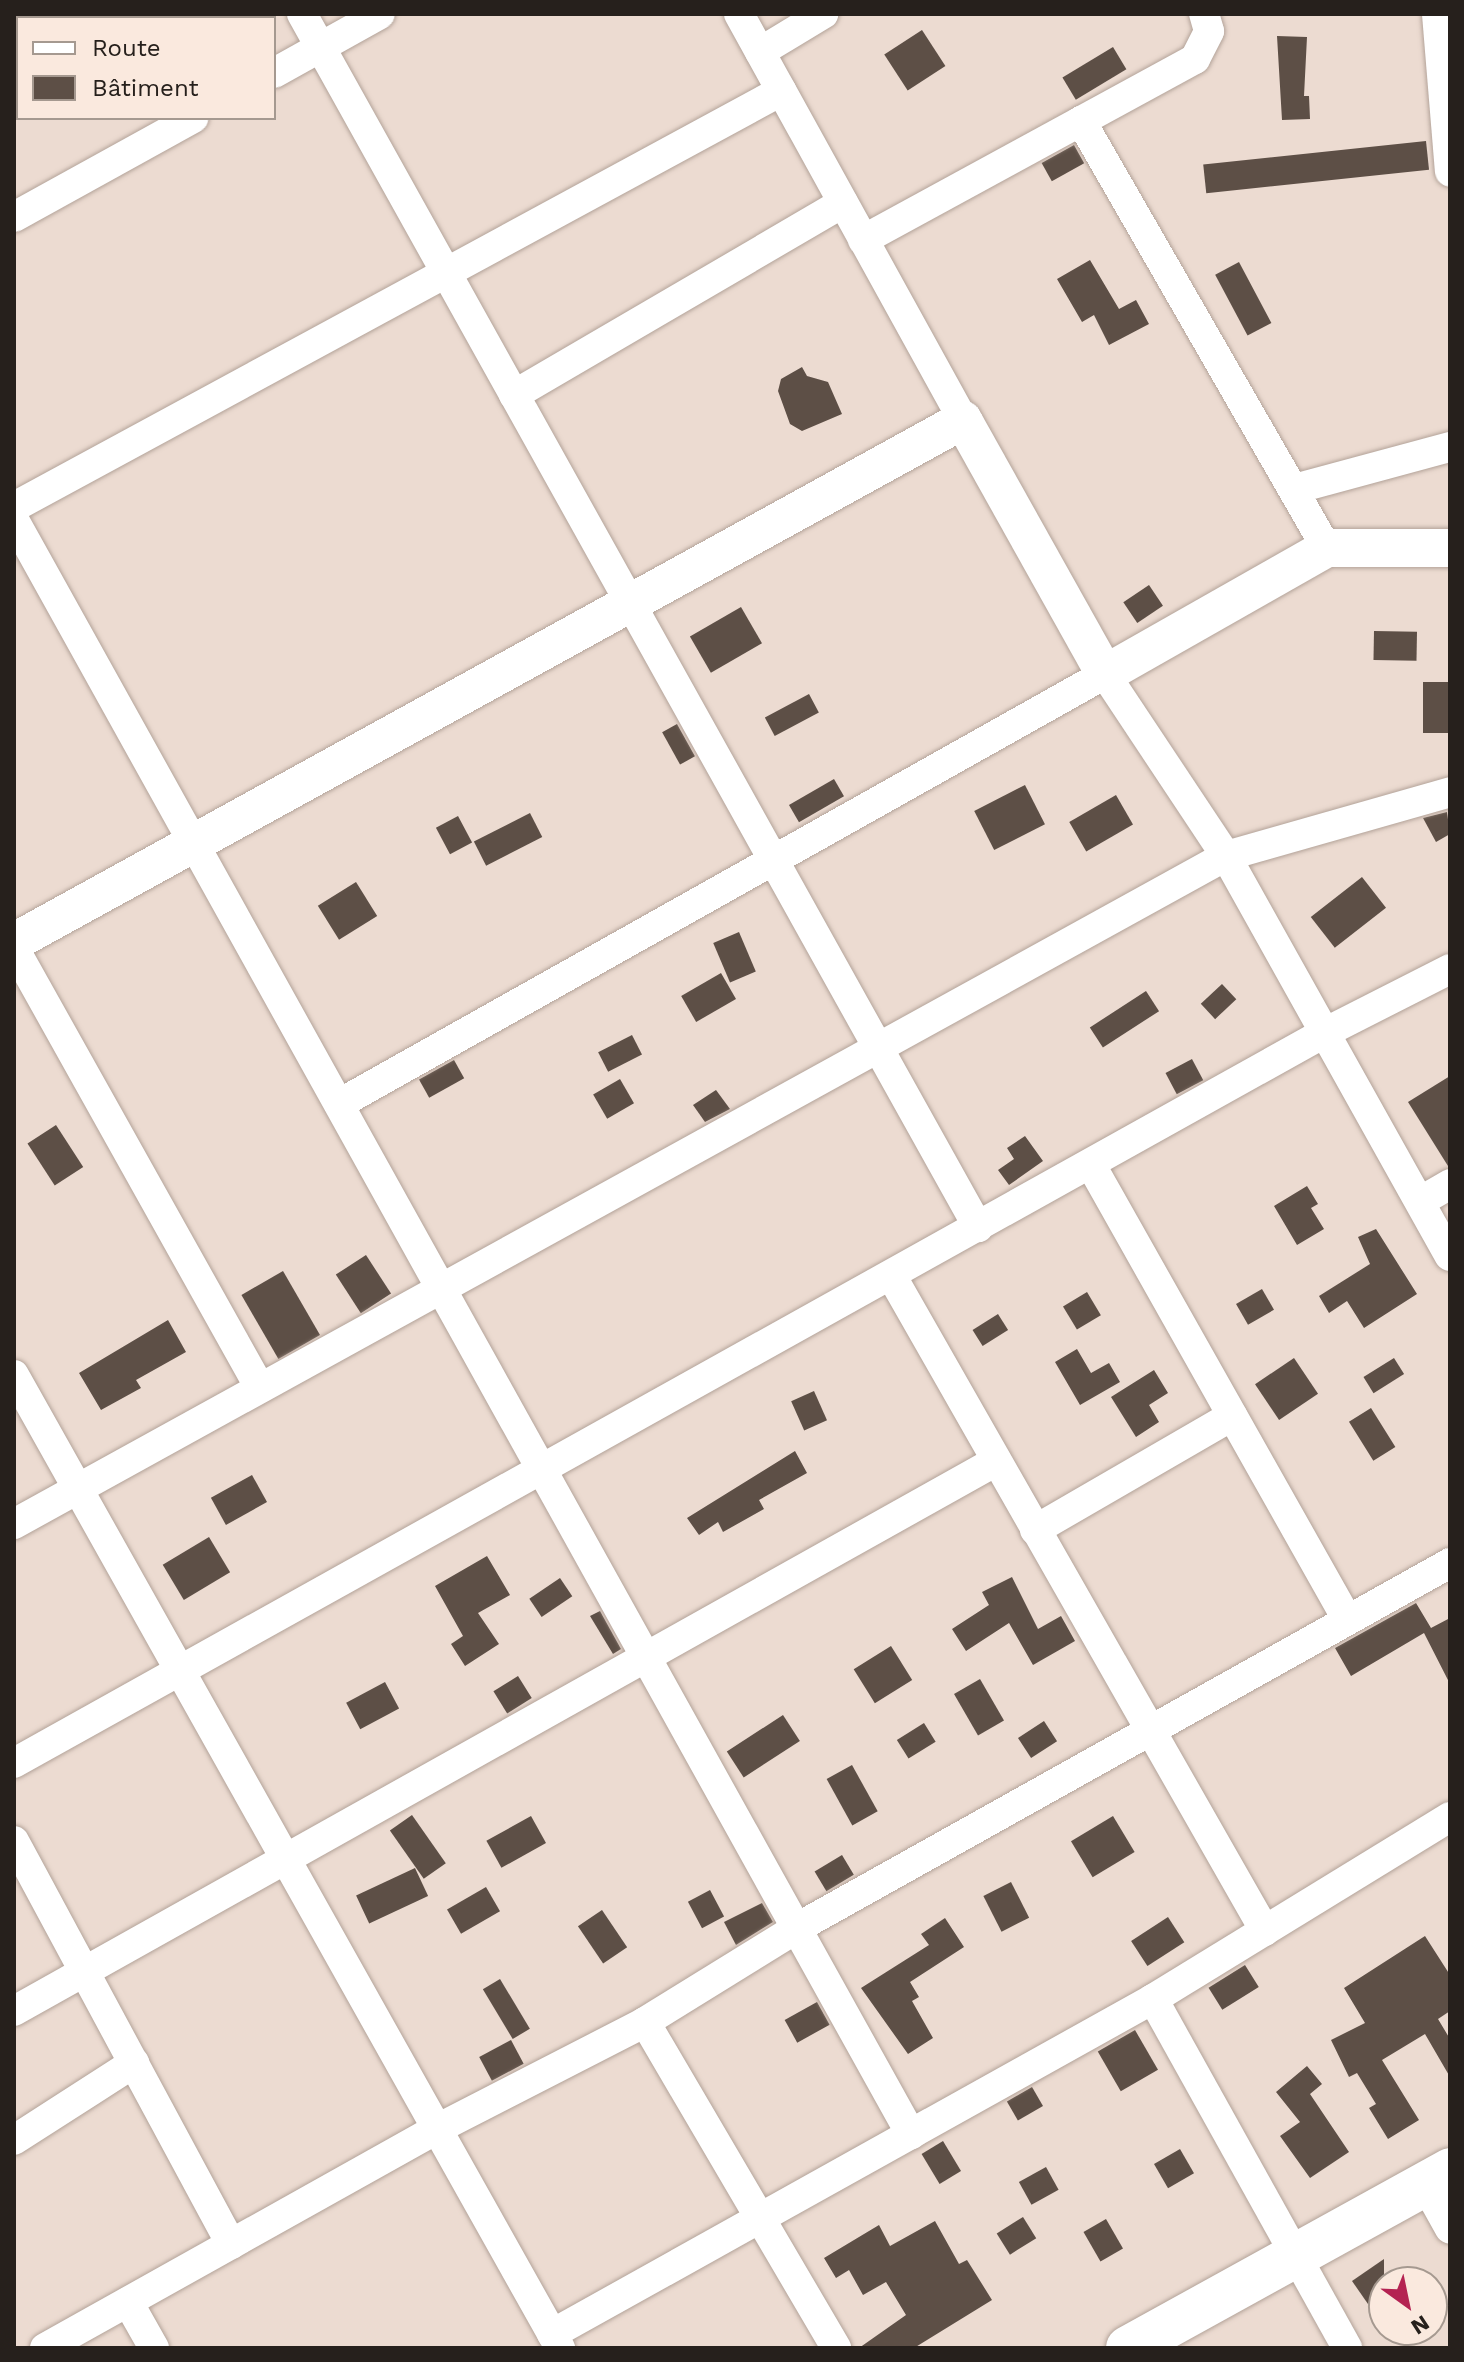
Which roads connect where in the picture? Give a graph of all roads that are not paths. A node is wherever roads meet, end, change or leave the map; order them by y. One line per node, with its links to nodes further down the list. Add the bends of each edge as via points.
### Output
1 (302, 14): 7 (street)
2 (380, 14): 7 (street)
3 (739, 14): 8 (street)
4 (823, 14): 8 (street)
5 (1204, 14): 12 (street, via 1209,31 1195,59)
6 (1437, 14): 13 (street)
7 (320, 47): 9 (street); 17 (street)
8 (760, 52): 10 (street)
9 (276, 72)
10 (781, 91): 14 (street); 17 (street)
11 (189, 120): 15 (street)
12 (1081, 121): 16 (street); 21 (street)
13 (1449, 157)
14 (843, 203): 16 (street); 18 (street)
15 (14, 217)
16 (863, 240): 19 (street)
17 (446, 273): 18 (street); 22 (street)
18 (514, 395): 26 (street)
19 (963, 420): 26 (street); 27 (street)
20 (1450, 447): 21 (street)
21 (1294, 489): 24 (street)
22 (14, 507)
23 (14, 520): 29 (street)
24 (1327, 548): 25 (street); 27 (street)
25 (1450, 548)
26 (630, 603): 29 (street); 31 (street)
27 (1105, 674): 30 (street); 31 (street)
28 (1450, 792): 30 (street)
29 (194, 843): 32 (street); 36 (street)
30 (1226, 856): 34 (street); 35 (street)
31 (773, 860): 35 (street); 36 (street)
32 (14, 945): 45 (street)
33 (1450, 969): 34 (street)
34 (1324, 1033): 37 (street); 39 (street)
35 (877, 1047): 40 (street); 43 (street)
36 (339, 1104): 43 (street)
37 (1091, 1165): 40 (street); 46 (street)
38 (1450, 1184): 39 (street)
39 (1421, 1201): 41 (street)
40 (978, 1227): 42 (street)
41 (1450, 1256)
42 (891, 1275): 47 (street); 48 (street)
43 (441, 1288): 45 (street); 48 (street)
44 (14, 1375): 49 (street)
45 (260, 1388): 49 (street)
46 (1232, 1416): 51 (street); 53 (street)
47 (996, 1461): 51 (street); 54 (street)
48 (542, 1469): 54 (street); 55 (street)
49 (78, 1489): 50 (street); 55 (street)
50 (14, 1524)
51 (1035, 1530): 56 (street)
52 (1450, 1563): 53 (street)
53 (1347, 1619): 56 (street)
54 (646, 1656): 60 (street); 61 (street)
55 (180, 1671): 57 (street); 60 (street)
56 (1149, 1731): 61 (street); 62 (street)
57 (14, 1763)
58 (1450, 1817): 62 (street)
59 (14, 1841): 63 (street)
60 (285, 1858): 63 (street); 68 (street)
61 (797, 1928): 66 (street); 69 (street)
62 (1265, 1931): 64 (street)
63 (84, 1971): 65 (street); 67 (street)
64 (1153, 1999): 69 (street); 75 (street)
65 (14, 2011)
66 (645, 2022): 68 (street); 72 (street)
67 (134, 2063): 70 (street); 74 (street)
68 (437, 2129): 74 (street); 77 (street)
69 (911, 2134): 72 (street)
70 (14, 2140)
71 (1437, 2177): 73 (street); 75 (main road)
72 (759, 2218): 77 (street); 81 (street)
73 (1450, 2229)
74 (231, 2244): 76 (street)
75 (1295, 2255): 78 (main road); 82 (street)
76 (128, 2302): 79 (street); 80 (street)
77 (556, 2341)
78 (1150, 2343)
79 (45, 2348)
80 (154, 2348)
81 (836, 2348)
82 (1347, 2348)

